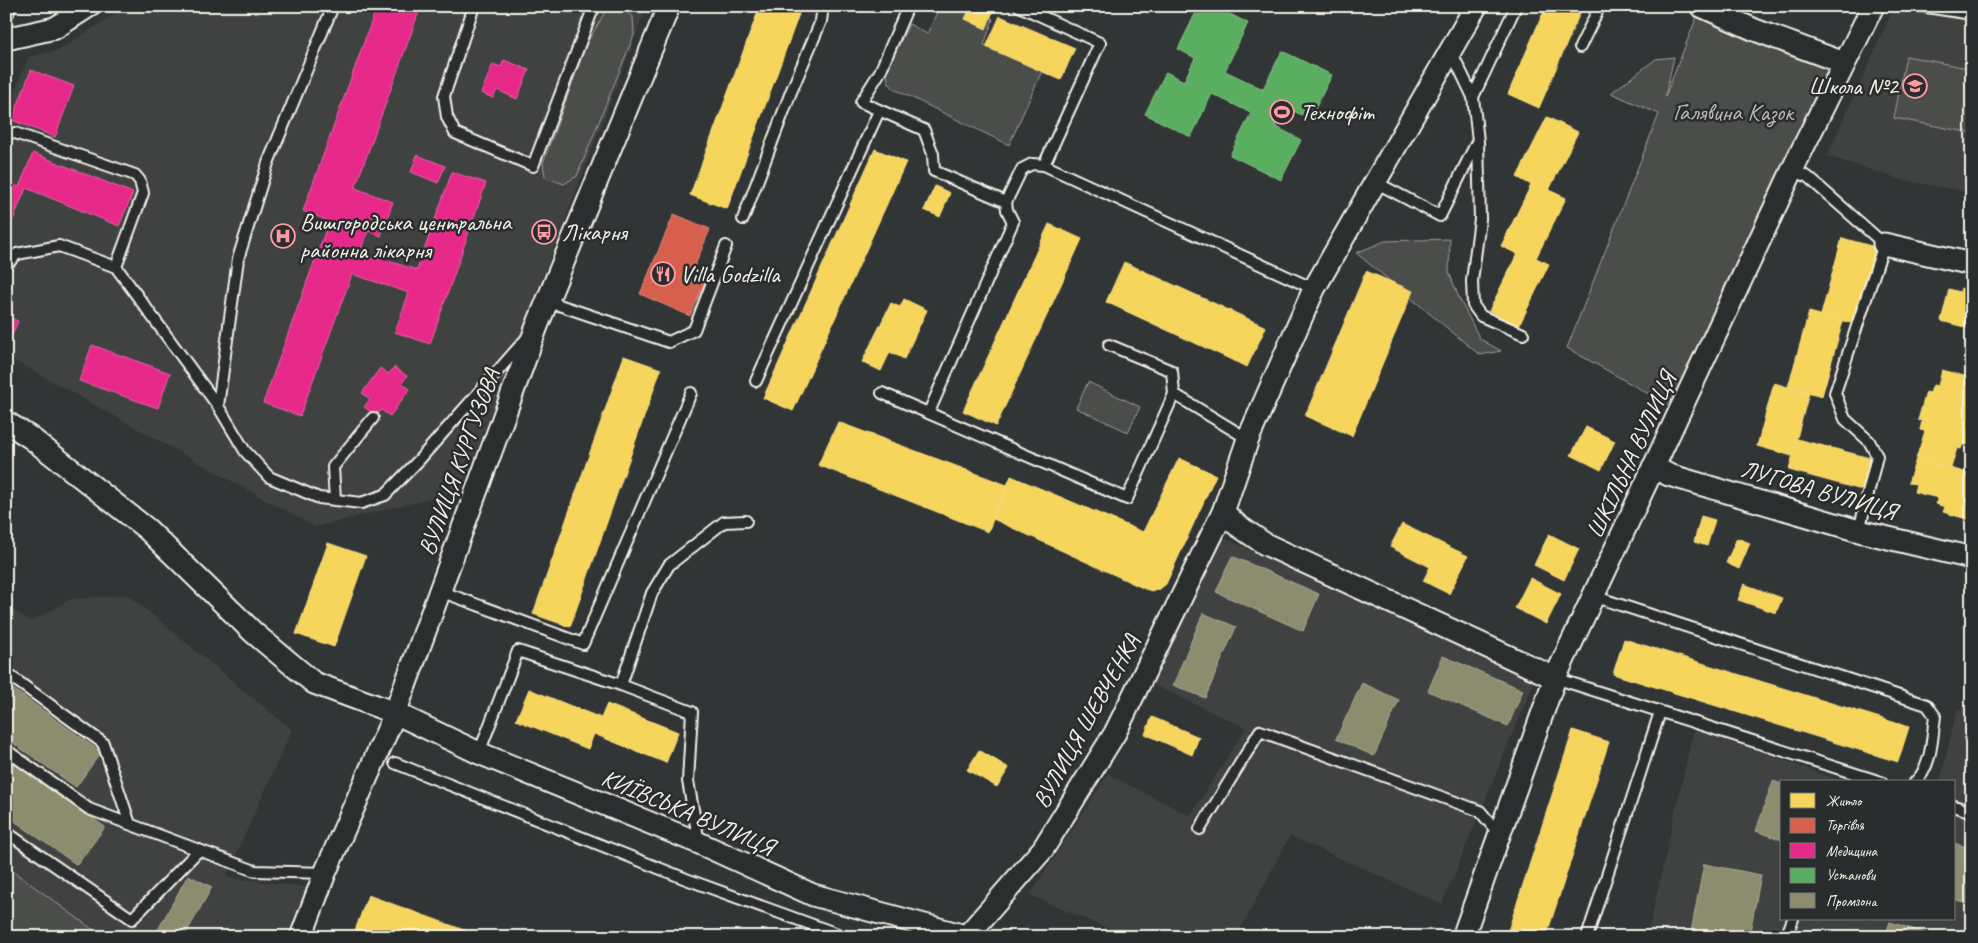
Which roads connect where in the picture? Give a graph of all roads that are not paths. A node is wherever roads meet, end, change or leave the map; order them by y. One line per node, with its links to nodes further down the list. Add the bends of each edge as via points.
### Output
1 (11, 6): 17 (lane)
2 (89, 6): 18 (street, via 54,28)
3 (333, 6): 45 (lane, via 268,163 238,259)
4 (474, 6): 5 (lane, via 444,96 447,117 455,133 534,166 590,14)
5 (596, 6)
6 (669, 6): 37 (street, ВУЛИЦЯ КУРГУЗОВА)
7 (823, 6): 30 (lane, via 821,21)
8 (908, 6): 23 (lane, via 880,72 862,102)
9 (1019, 6): 26 (lane, via 1100,43)
10 (1476, 6): 20 (street, ВУЛИЦЯ ШЕВЧЕНКА)
11 (1516, 6): 22 (lane)
12 (1600, 6): 19 (lane)
13 (1701, 6): 21 (street)
14 (1873, 6): 21 (street, ШКІЛЬНА ВУЛИЦЯ)
15 (1920, 6): 16 (lane)
16 (1972, 14)
17 (6, 18)
18 (6, 39)
19 (1580, 47)
20 (1451, 51): 22 (lane); 28 (street, ВУЛИЦЯ ШЕВЧЕНКА)
21 (1844, 63): 27 (street, ШКІЛЬНА ВУЛИЦЯ)
22 (1473, 97): 25 (lane)
23 (879, 111): 29 (lane, via 924,130 933,154 934,171); 41 (lane)
24 (15, 133): 35 (lane, via 140,180 143,193)
25 (1478, 141): 28 (lane, via 1440,216); 39 (lane, via 1480,219 1472,281 1473,305 1481,316)
26 (1044, 165): 29 (lane, via 1032,164 1022,169); 36 (lane)
27 (1793, 170): 31 (lane, via 1808,177); 50 (street, ШКІЛЬНА ВУЛИЦЯ)
28 (1375, 182): 36 (street, ВУЛИЦЯ ШЕВЧЕНКА)
29 (1006, 202): 46 (lane, via 1006,210 1013,222)
30 (743, 219)
31 (1884, 244): 33 (street); 54 (lane, via 1835,393 1845,419 1869,441 1877,456)
32 (726, 246): 37 (lane, via 694,330 669,342)
33 (1972, 264)
34 (6, 265): 35 (lane, via 17,254 58,246)
35 (116, 267): 45 (lane)
36 (1314, 289): 49 (street, ВУЛИЦЯ ШЕВЧЕНКА)
37 (547, 301): 38 (street, ВУЛИЦЯ КУРГУЗОВА)
38 (537, 326): 51 (lane, via 385,495 361,503); 56 (street, ВУЛИЦЯ КУРГУЗОВА)
39 (1523, 334)
40 (1109, 345): 44 (lane, via 1172,371)
41 (756, 381)
42 (691, 393): 56 (lane, via 583,644)
43 (882, 393): 46 (lane)
44 (1174, 394): 46 (lane, via 1127,498); 49 (lane)
45 (218, 406): 51 (lane, via 245,451 269,477 319,498)
46 (929, 412)
47 (373, 418): 51 (lane, via 333,467)
48 (6, 422): 62 (street, КИЇВСЬКА ВУЛИЦЯ, via 147,528 254,633 314,683)
49 (1248, 439): 52 (street, ВУЛИЦЯ ШЕВЧЕНКА)
50 (1653, 468): 54 (street, ЛУГОВА ВУЛИЦЯ); 57 (street, ШКІЛЬНА ВУЛИЦЯ)
51 (335, 500)
52 (1223, 512): 59 (street, via 1265,544); 80 (street, ВУЛИЦЯ ШЕВЧЕНКА, via 1110,741 1043,849)
53 (746, 521): 60 (lane, via 724,522 670,565 652,593)
54 (1859, 530): 55 (street, ЛУГОВА ВУЛИЦЯ)
55 (1972, 558)
56 (440, 592): 62 (street, ВУЛИЦЯ КУРГУЗОВА)
57 (1593, 596): 59 (street, ШКІЛЬНА ВУЛИЦЯ); 67 (lane, via 1927,705 1935,716 1931,748 1923,775)
58 (6, 673): 70 (lane, via 103,743)
59 (1555, 678): 61 (lane); 73 (street, ШКІЛЬНА ВУЛИЦЯ)
60 (621, 685): 64 (lane, via 518,651); 74 (lane, via 692,712 688,781)
61 (1660, 712): 66 (lane); 82 (lane)
62 (395, 713): 64 (street, КИЇВСЬКА ВУЛИЦЯ); 76 (street, ВУЛИЦЯ КУРГУЗОВА)
63 (6, 750): 70 (lane, via 89,809)
64 (479, 753): 74 (street, КИЇВСЬКА ВУЛИЦЯ)
65 (394, 763): 79 (lane, via 686,879)
66 (1875, 780)
67 (1917, 780)
68 (1956, 807): 69 (lane)
69 (1972, 812)
70 (130, 824): 75 (lane)
71 (1200, 829): 73 (lane, via 1260,731 1480,811)
72 (6, 832): 75 (lane, via 132,920)
73 (1499, 834): 81 (street, ШКІЛЬНА ВУЛИЦЯ)
74 (699, 843): 80 (street, КИЇВСЬКА ВУЛИЦЯ, via 813,895)
75 (199, 850): 76 (lane, via 255,871)
76 (325, 873): 78 (street, ВУЛИЦЯ КУРГУЗОВА)
77 (1793, 920): 83 (lane)
78 (301, 937)
79 (846, 937)
80 (967, 937)
81 (1463, 937)
82 (1588, 937)
83 (1786, 937)

